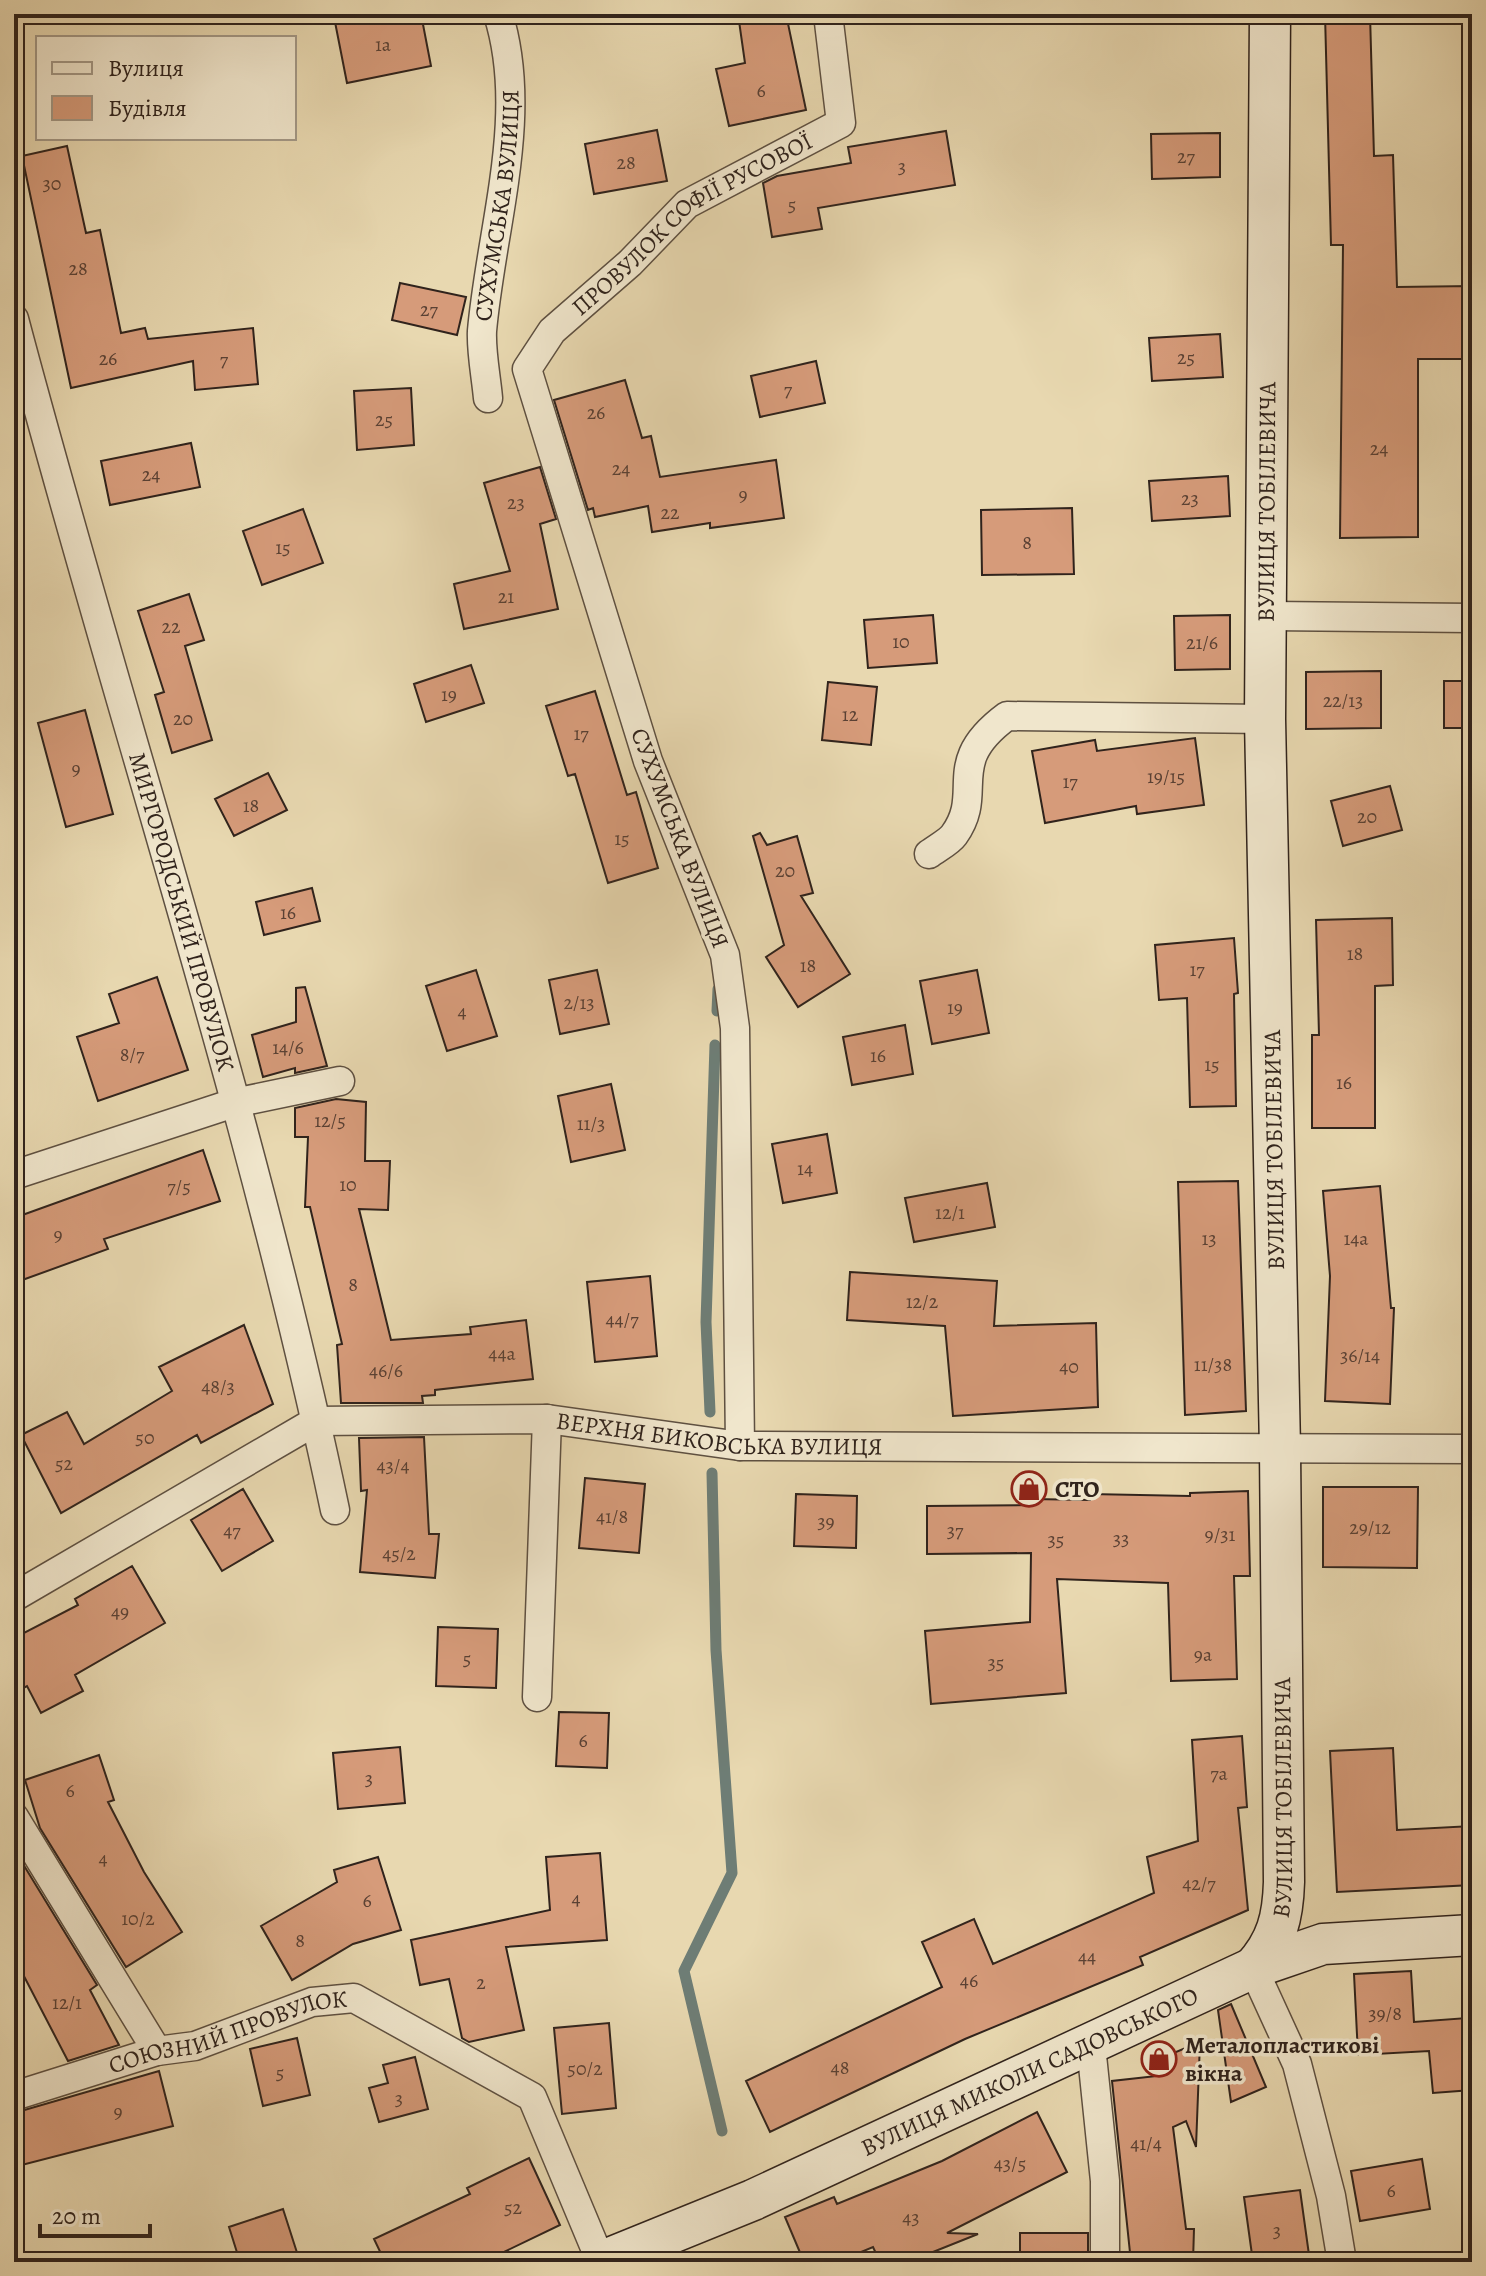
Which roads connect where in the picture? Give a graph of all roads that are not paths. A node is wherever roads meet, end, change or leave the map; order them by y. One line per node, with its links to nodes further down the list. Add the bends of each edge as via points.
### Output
1 (498, 14): 5 (street, СУХУМСЬКА ВУЛИЦЯ, via 508,44 509,124 482,334)
2 (828, 14): 6 (street, ПРОВУЛОК СОФІЇ РУСОВОЇ, via 841,123 687,204 552,331 527,369)
3 (1270, 14): 7 (street, ВУЛИЦЯ ТОБІЛЕВИЧА)
4 (14, 319): 12 (street, МИРГОРОДСЬКИЙ ПРОВУЛОК)
5 (488, 398)
6 (547, 435): 16 (street, СУХУМСЬКА ВУЛИЦЯ, via 648,761 725,955 735,1028)
7 (1265, 616): 8 (street); 9 (street, ВУЛИЦЯ ТОБІЛЕВИЧА)
8 (1472, 618)
9 (1265, 719): 10 (street, via 1007,716 983,733 969,759 965,808 954,836); 17 (street, ВУЛИЦЯ ТОБІЛЕВИЧА)
10 (929, 854)
11 (340, 1081): 12 (street)
12 (234, 1103): 13 (street); 15 (street, МИРГОРОДСЬКИЙ ПРОВУЛОК)
13 (14, 1175)
14 (547, 1419): 15 (street, ВЕРХНЯ БИКОВСЬКА ВУЛИЦЯ); 16 (street, ВЕРХНЯ БИКОВСЬКА ВУЛИЦЯ); 21 (street)
15 (316, 1421): 19 (street, МИРГОРОДСЬКИЙ ПРОВУЛОК); 20 (street, ВЕРХНЯ БИКОВСЬКА ВУЛИЦЯ)
16 (740, 1446): 17 (street, ВЕРХНЯ БИКОВСЬКА ВУЛИЦЯ)
17 (1280, 1449): 18 (street, ВЕРХНЯ БИКОВСЬКА ВУЛИЦЯ); 24 (street, ВУЛИЦЯ ТОБІЛЕВИЧА, via 1283,1911 1270,1951)
18 (1472, 1449)
19 (335, 1510)
20 (14, 1597)
21 (537, 1697)
22 (14, 1817): 26 (street)
23 (1472, 1935): 24 (street, ВУЛИЦЯ МИКОЛИ САДОВСЬКОГО, via 1323,1944)
24 (1253, 1968): 25 (street, ВУЛИЦЯ МИКОЛИ САДОВСЬКОГО); 30 (street, via 1297,2064)
25 (1091, 2046): 28 (street, ВУЛИЦЯ МИКОЛИ САДОВСЬКОГО, via 753,2200); 29 (street, via 1105,2181)
26 (157, 2051): 27 (street, СОЮЗНИЙ ПРОВУЛОК); 28 (street, СОЮЗНИЙ ПРОВУЛОК, via 195,2046 312,2002 354,1998 532,2097)
27 (14, 2096)
28 (600, 2262)
29 (1105, 2262)
30 (1342, 2262)

